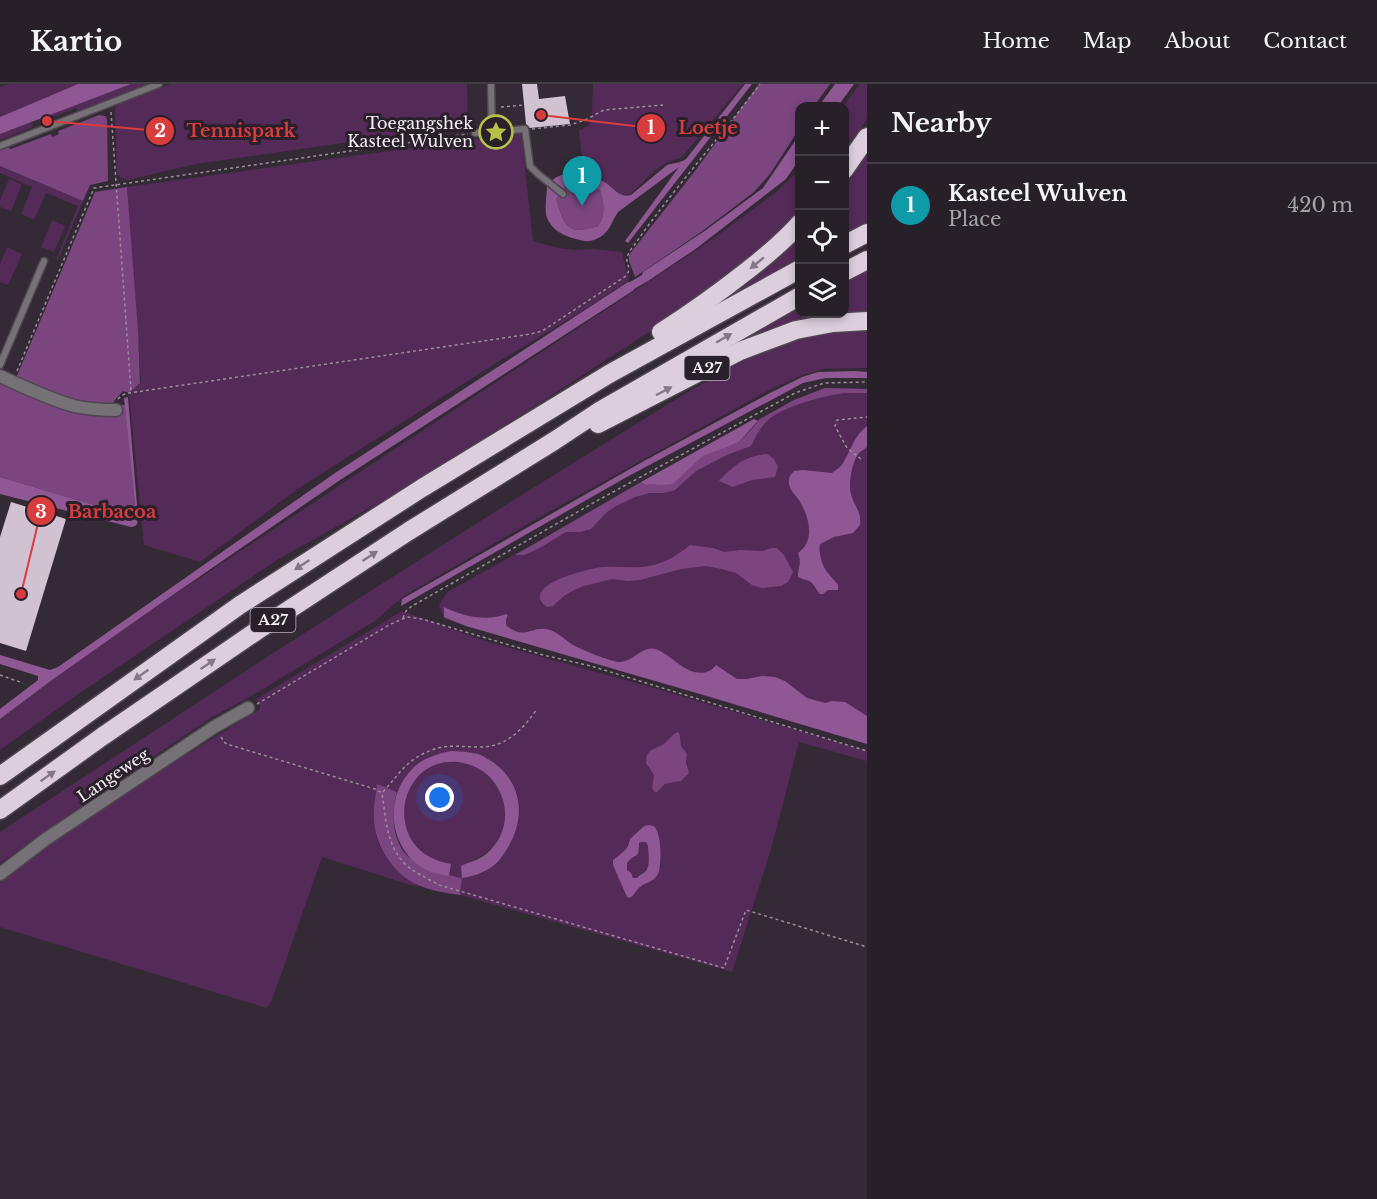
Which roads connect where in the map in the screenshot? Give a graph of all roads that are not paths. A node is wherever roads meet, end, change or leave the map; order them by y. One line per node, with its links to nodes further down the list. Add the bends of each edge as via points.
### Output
1 (159, 84): 6 (lane)
2 (491, 84): 3 (lane)
3 (492, 132): 4 (lane); 8 (lane, via 525,129 530,166)
4 (475, 133)
5 (867, 136): 7 (highway)
6 (0, 146)
7 (849, 163)
8 (563, 194)
9 (795, 228): 22 (highway, A27, one-way to 22, via 698,309 456,454)
10 (867, 233): 11 (highway)
11 (849, 242)
12 (867, 260): 14 (highway)
13 (44, 261): 18 (lane)
14 (849, 269)
15 (795, 272): 22 (highway, A27, via 609,374)
16 (795, 299): 21 (highway, A27, one-way to 16)
17 (867, 321): 21 (highway, A27, one-way to 17, via 606,421 740,351 796,330)
18 (0, 365)
19 (0, 376): 20 (street, via 75,406)
20 (116, 410)
21 (554, 441): 25 (highway, A27, one-way to 21, via 258,630)
22 (422, 488): 24 (highway, A27, one-way to 24, via 240,605)
23 (248, 708): 26 (street, Langeweg, via 46,839)
24 (0, 776)
25 (0, 810)
26 (0, 874)

